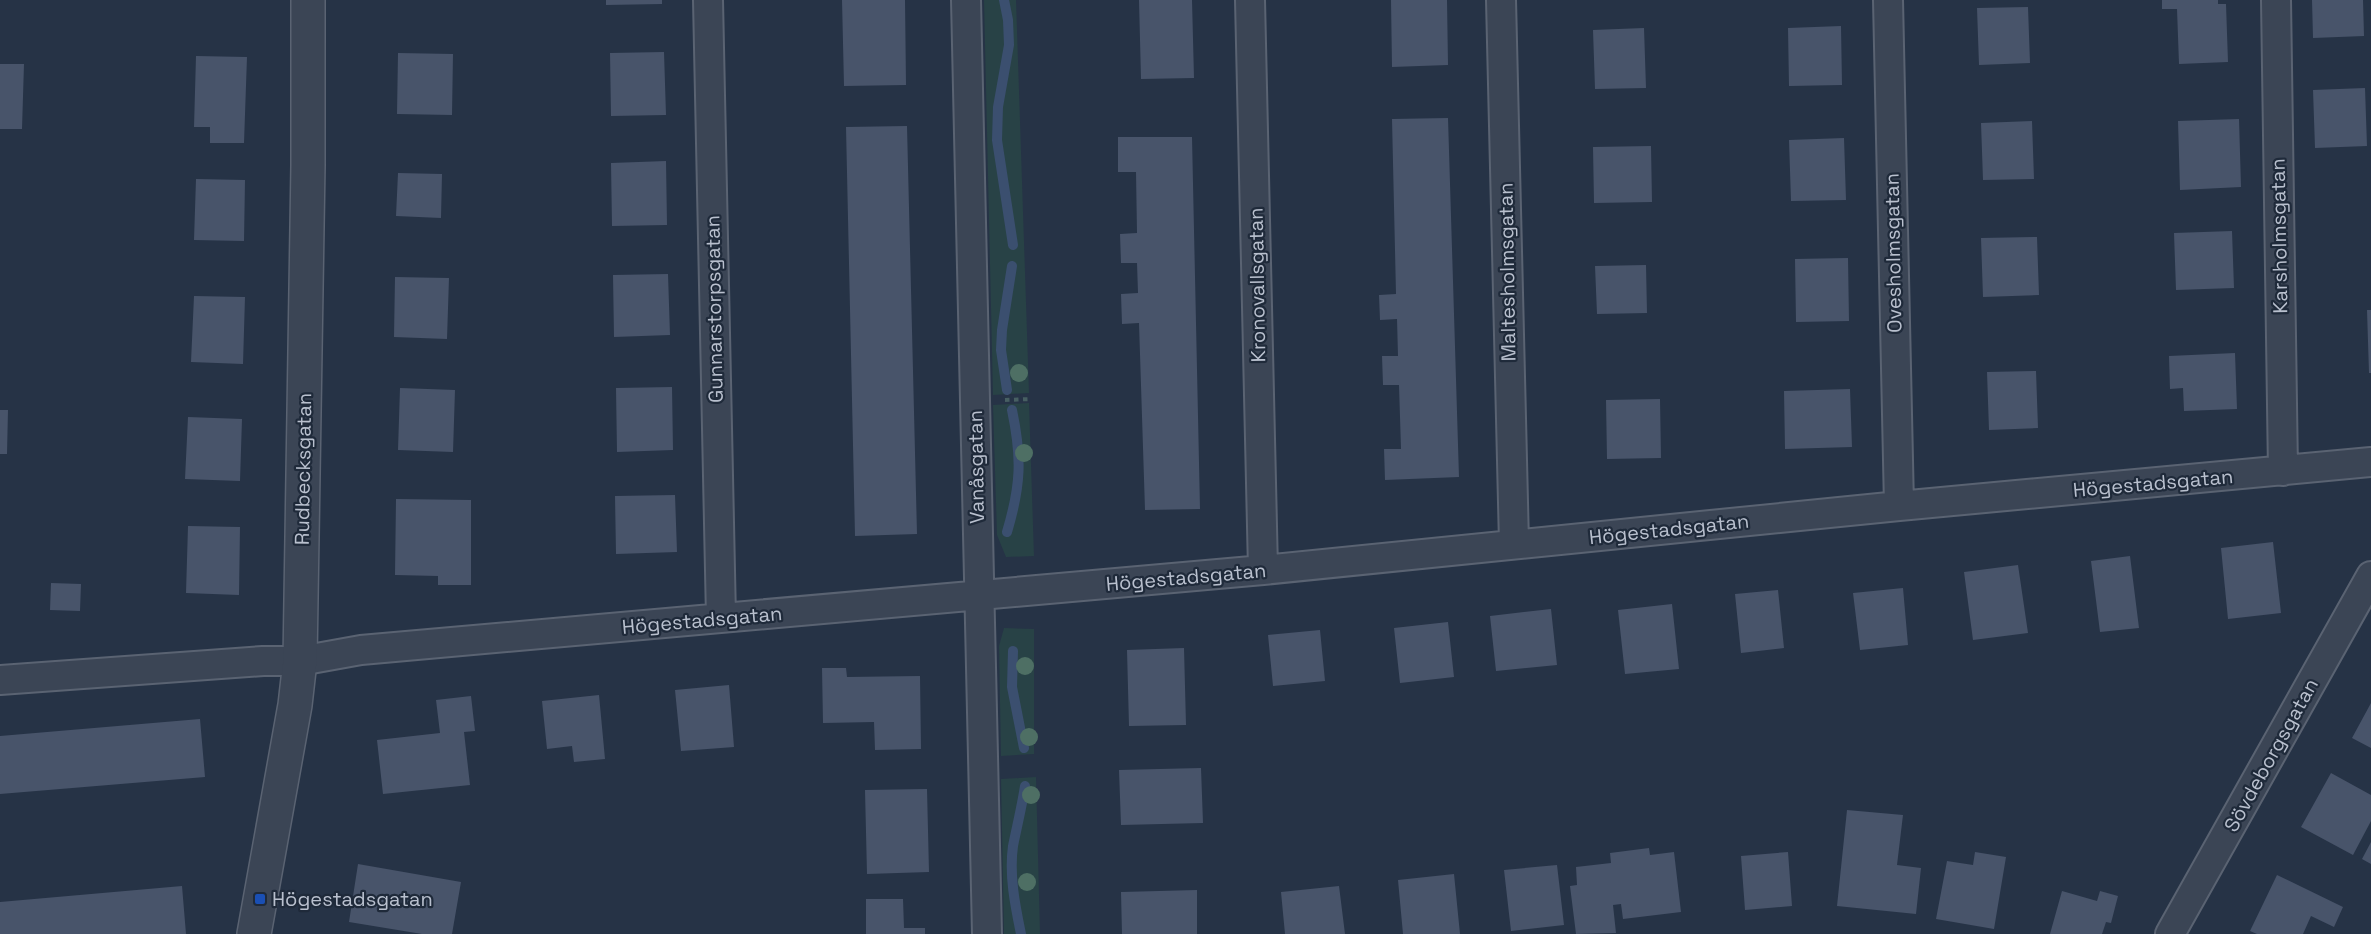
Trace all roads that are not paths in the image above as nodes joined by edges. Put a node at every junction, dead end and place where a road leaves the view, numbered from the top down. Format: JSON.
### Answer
{"nodes":[{"id":1,"x":308,"y":0,"type":"edge"},
{"id":2,"x":708,"y":0,"type":"edge"},
{"id":3,"x":966,"y":0,"type":"edge"},
{"id":4,"x":1250,"y":0,"type":"edge"},
{"id":5,"x":1501,"y":0,"type":"edge"},
{"id":6,"x":1888,"y":0,"type":"edge"},
{"id":7,"x":2276,"y":0,"type":"edge"},
{"id":8,"x":2371,"y":462,"type":"edge"},
{"id":9,"x":2283,"y":471,"type":"junction"},
{"id":10,"x":1899,"y":506,"type":"junction"},
{"id":11,"x":1514,"y":544,"type":"junction"},
{"id":12,"x":1263,"y":570,"type":"junction"},
{"id":13,"x":2371,"y":576,"type":"edge"},
{"id":14,"x":978,"y":595,"type":"junction"},
{"id":15,"x":721,"y":618,"type":"junction"},
{"id":16,"x":300,"y":661,"type":"junction"},
{"id":17,"x":0,"y":680,"type":"edge"},
{"id":18,"x":254,"y":934,"type":"edge"},
{"id":19,"x":987,"y":934,"type":"edge"},
{"id":20,"x":2170,"y":934,"type":"edge"}],
"edges":[{"from":1,"to":16,"type":"street","name":"Rudbecksgatan"},
{"from":2,"to":15,"type":"street","name":"Gunnarstorpsgatan"},
{"from":3,"to":14,"type":"street","name":"Vanåsgatan"},
{"from":4,"to":12,"type":"street","name":"Kronovallsgatan"},
{"from":5,"to":11,"type":"street","name":"Maltesholmsgatan"},
{"from":6,"to":10,"type":"street","name":"Ovesholmsgatan"},
{"from":7,"to":9,"type":"street","name":"Karsholmsgatan"},
{"from":8,"to":9,"type":"street","name":"Högestadsgatan"},
{"from":9,"to":10,"type":"street","name":"Högestadsgatan"},
{"from":10,"to":11,"type":"street","name":"Högestadsgatan"},
{"from":11,"to":12,"type":"street","name":"Högestadsgatan"},
{"from":12,"to":14,"type":"street","name":"Högestadsgatan"},
{"from":13,"to":20,"type":"street","name":"Sövdeborgsgatan"},
{"from":14,"to":15,"type":"street","name":"Högestadsgatan"},
{"from":14,"to":19,"type":"street","name":"Vanåsgatan"},
{"from":15,"to":16,"type":"street","name":"Högestadsgatan"},
{"from":16,"to":17,"type":"street","name":"Högestadsgatan"},
{"from":16,"to":18,"type":"street","name":"Rudbecksgatan"}]}
